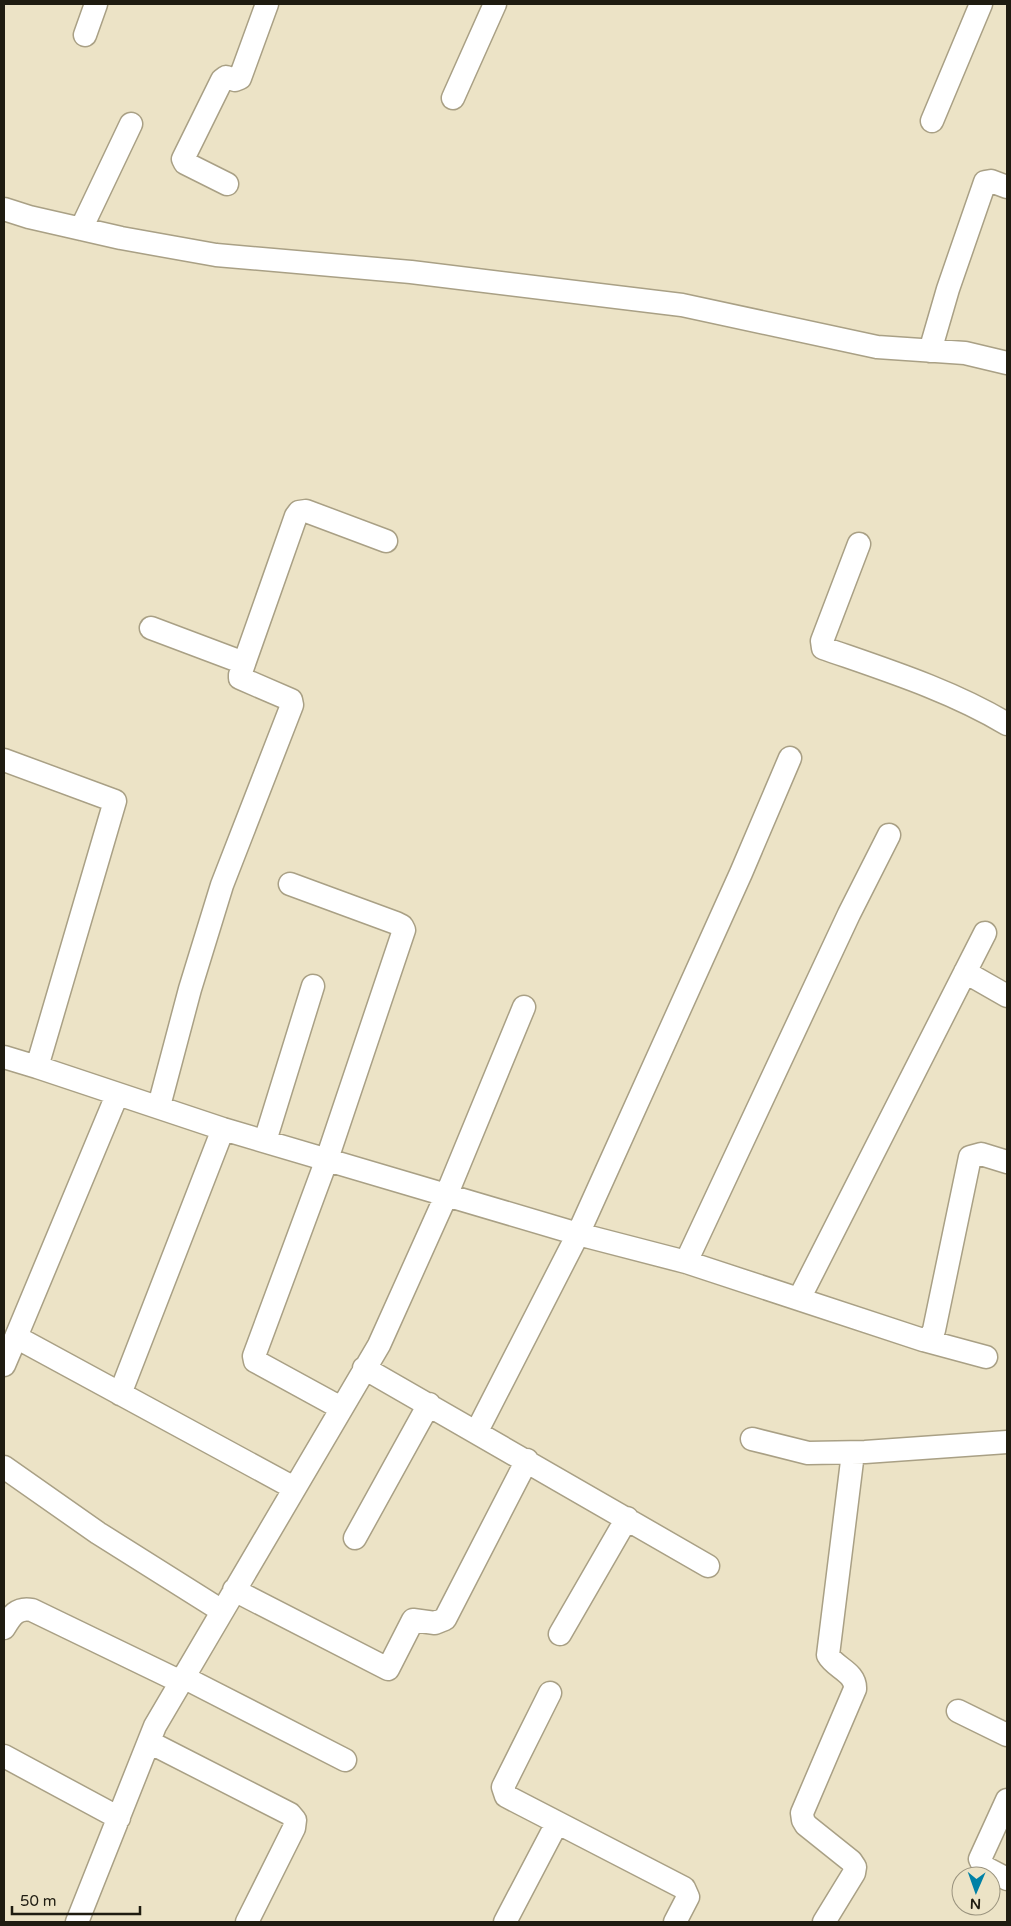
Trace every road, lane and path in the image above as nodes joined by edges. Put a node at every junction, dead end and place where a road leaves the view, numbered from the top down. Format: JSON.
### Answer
{"nodes":[{"id":1,"x":96,"y":4,"type":"edge"},
{"id":2,"x":267,"y":4,"type":"edge"},
{"id":3,"x":495,"y":4,"type":"edge"},
{"id":4,"x":981,"y":4,"type":"edge"},
{"id":5,"x":85,"y":35,"type":"dead end"},
{"id":6,"x":453,"y":98,"type":"dead end"},
{"id":7,"x":932,"y":120,"type":"dead end"},
{"id":8,"x":131,"y":124,"type":"dead end"},
{"id":9,"x":227,"y":184,"type":"dead end"},
{"id":10,"x":1007,"y":187,"type":"edge"},
{"id":11,"x":4,"y":209,"type":"edge"},
{"id":12,"x":81,"y":229,"type":"junction"},
{"id":13,"x":930,"y":351,"type":"junction"},
{"id":14,"x":1007,"y":362,"type":"edge"},
{"id":15,"x":386,"y":541,"type":"dead end"},
{"id":16,"x":859,"y":544,"type":"dead end"},
{"id":17,"x":151,"y":628,"type":"dead end"},
{"id":18,"x":244,"y":663,"type":"junction"},
{"id":19,"x":1007,"y":724,"type":"edge"},
{"id":20,"x":790,"y":758,"type":"dead end"},
{"id":21,"x":4,"y":760,"type":"edge"},
{"id":22,"x":888,"y":835,"type":"dead end"},
{"id":23,"x":290,"y":884,"type":"dead end"},
{"id":24,"x":985,"y":933,"type":"dead end"},
{"id":25,"x":965,"y":972,"type":"junction"},
{"id":26,"x":312,"y":986,"type":"dead end"},
{"id":27,"x":1007,"y":996,"type":"edge"},
{"id":28,"x":524,"y":1007,"type":"dead end"},
{"id":29,"x":4,"y":1056,"type":"edge"},
{"id":30,"x":37,"y":1067,"type":"junction"},
{"id":31,"x":117,"y":1095,"type":"junction"},
{"id":32,"x":160,"y":1106,"type":"junction"},
{"id":33,"x":223,"y":1129,"type":"junction"},
{"id":34,"x":265,"y":1141,"type":"junction"},
{"id":35,"x":327,"y":1159,"type":"junction"},
{"id":36,"x":1007,"y":1162,"type":"edge"},
{"id":37,"x":446,"y":1196,"type":"junction"},
{"id":38,"x":578,"y":1234,"type":"junction"},
{"id":39,"x":686,"y":1262,"type":"junction"},
{"id":40,"x":799,"y":1299,"type":"junction"},
{"id":41,"x":16,"y":1337,"type":"junction"},
{"id":42,"x":924,"y":1340,"type":"junction"},
{"id":43,"x":986,"y":1357,"type":"dead end"},
{"id":44,"x":4,"y":1366,"type":"edge"},
{"id":45,"x":364,"y":1368,"type":"junction"},
{"id":46,"x":120,"y":1394,"type":"junction"},
{"id":47,"x":430,"y":1404,"type":"junction"},
{"id":48,"x":341,"y":1408,"type":"junction"},
{"id":49,"x":477,"y":1431,"type":"junction"},
{"id":50,"x":752,"y":1439,"type":"dead end"},
{"id":51,"x":1007,"y":1442,"type":"edge"},
{"id":52,"x":853,"y":1452,"type":"junction"},
{"id":53,"x":527,"y":1460,"type":"junction"},
{"id":54,"x":4,"y":1467,"type":"edge"},
{"id":55,"x":294,"y":1488,"type":"junction"},
{"id":56,"x":627,"y":1518,"type":"junction"},
{"id":57,"x":355,"y":1538,"type":"dead end"},
{"id":58,"x":708,"y":1566,"type":"dead end"},
{"id":59,"x":234,"y":1590,"type":"junction"},
{"id":60,"x":222,"y":1611,"type":"junction"},
{"id":61,"x":4,"y":1628,"type":"edge"},
{"id":62,"x":560,"y":1634,"type":"dead end"},
{"id":63,"x":182,"y":1679,"type":"junction"},
{"id":64,"x":550,"y":1693,"type":"dead end"},
{"id":65,"x":958,"y":1711,"type":"dead end"},
{"id":66,"x":1007,"y":1735,"type":"edge"},
{"id":67,"x":149,"y":1742,"type":"junction"},
{"id":68,"x":4,"y":1756,"type":"edge"},
{"id":69,"x":345,"y":1760,"type":"dead end"},
{"id":70,"x":1007,"y":1800,"type":"edge"},
{"id":71,"x":118,"y":1818,"type":"junction"},
{"id":72,"x":557,"y":1823,"type":"junction"},
{"id":73,"x":1007,"y":1879,"type":"edge"},
{"id":74,"x":77,"y":1922,"type":"edge"},
{"id":75,"x":247,"y":1922,"type":"edge"},
{"id":76,"x":505,"y":1922,"type":"edge"},
{"id":77,"x":675,"y":1922,"type":"edge"},
{"id":78,"x":824,"y":1922,"type":"edge"}],
"edges":[{"from":1,"to":5,"type":"street"},
{"from":2,"to":9,"type":"street"},
{"from":3,"to":6,"type":"street"},
{"from":4,"to":7,"type":"street"},
{"from":8,"to":12,"type":"street"},
{"from":10,"to":13,"type":"street"},
{"from":11,"to":12,"type":"street"},
{"from":12,"to":13,"type":"street"},
{"from":13,"to":14,"type":"street"},
{"from":15,"to":18,"type":"street"},
{"from":16,"to":19,"type":"street"},
{"from":17,"to":18,"type":"street"},
{"from":18,"to":32,"type":"street"},
{"from":20,"to":38,"type":"street"},
{"from":21,"to":30,"type":"street"},
{"from":22,"to":39,"type":"street"},
{"from":23,"to":35,"type":"street"},
{"from":24,"to":25,"type":"street"},
{"from":25,"to":27,"type":"street"},
{"from":25,"to":40,"type":"street"},
{"from":26,"to":34,"type":"street"},
{"from":28,"to":37,"type":"street"},
{"from":29,"to":30,"type":"street"},
{"from":30,"to":31,"type":"street"},
{"from":31,"to":32,"type":"street"},
{"from":31,"to":41,"type":"street"},
{"from":32,"to":33,"type":"street"},
{"from":33,"to":34,"type":"street"},
{"from":33,"to":46,"type":"street"},
{"from":34,"to":35,"type":"street"},
{"from":35,"to":37,"type":"street"},
{"from":35,"to":48,"type":"street"},
{"from":36,"to":42,"type":"street"},
{"from":37,"to":38,"type":"street"},
{"from":37,"to":45,"type":"street"},
{"from":38,"to":39,"type":"street"},
{"from":38,"to":49,"type":"street"},
{"from":39,"to":40,"type":"street"},
{"from":40,"to":42,"type":"street"},
{"from":41,"to":44,"type":"street"},
{"from":41,"to":46,"type":"street"},
{"from":42,"to":43,"type":"street"},
{"from":45,"to":47,"type":"street"},
{"from":45,"to":48,"type":"street"},
{"from":46,"to":55,"type":"street"},
{"from":47,"to":49,"type":"street"},
{"from":47,"to":57,"type":"street"},
{"from":48,"to":55,"type":"street"},
{"from":49,"to":53,"type":"street"},
{"from":50,"to":52,"type":"street"},
{"from":51,"to":52,"type":"street"},
{"from":52,"to":78,"type":"street"},
{"from":53,"to":56,"type":"street"},
{"from":53,"to":59,"type":"street"},
{"from":54,"to":60,"type":"street"},
{"from":55,"to":59,"type":"street"},
{"from":56,"to":58,"type":"street"},
{"from":56,"to":62,"type":"street"},
{"from":59,"to":60,"type":"street"},
{"from":60,"to":63,"type":"street"},
{"from":61,"to":63,"type":"street"},
{"from":63,"to":67,"type":"street"},
{"from":63,"to":69,"type":"street"},
{"from":64,"to":72,"type":"street"},
{"from":65,"to":66,"type":"street"},
{"from":67,"to":71,"type":"street"},
{"from":67,"to":75,"type":"street"},
{"from":68,"to":71,"type":"street"},
{"from":70,"to":73,"type":"street"},
{"from":71,"to":74,"type":"street"},
{"from":72,"to":76,"type":"street"},
{"from":72,"to":77,"type":"street"}]}
